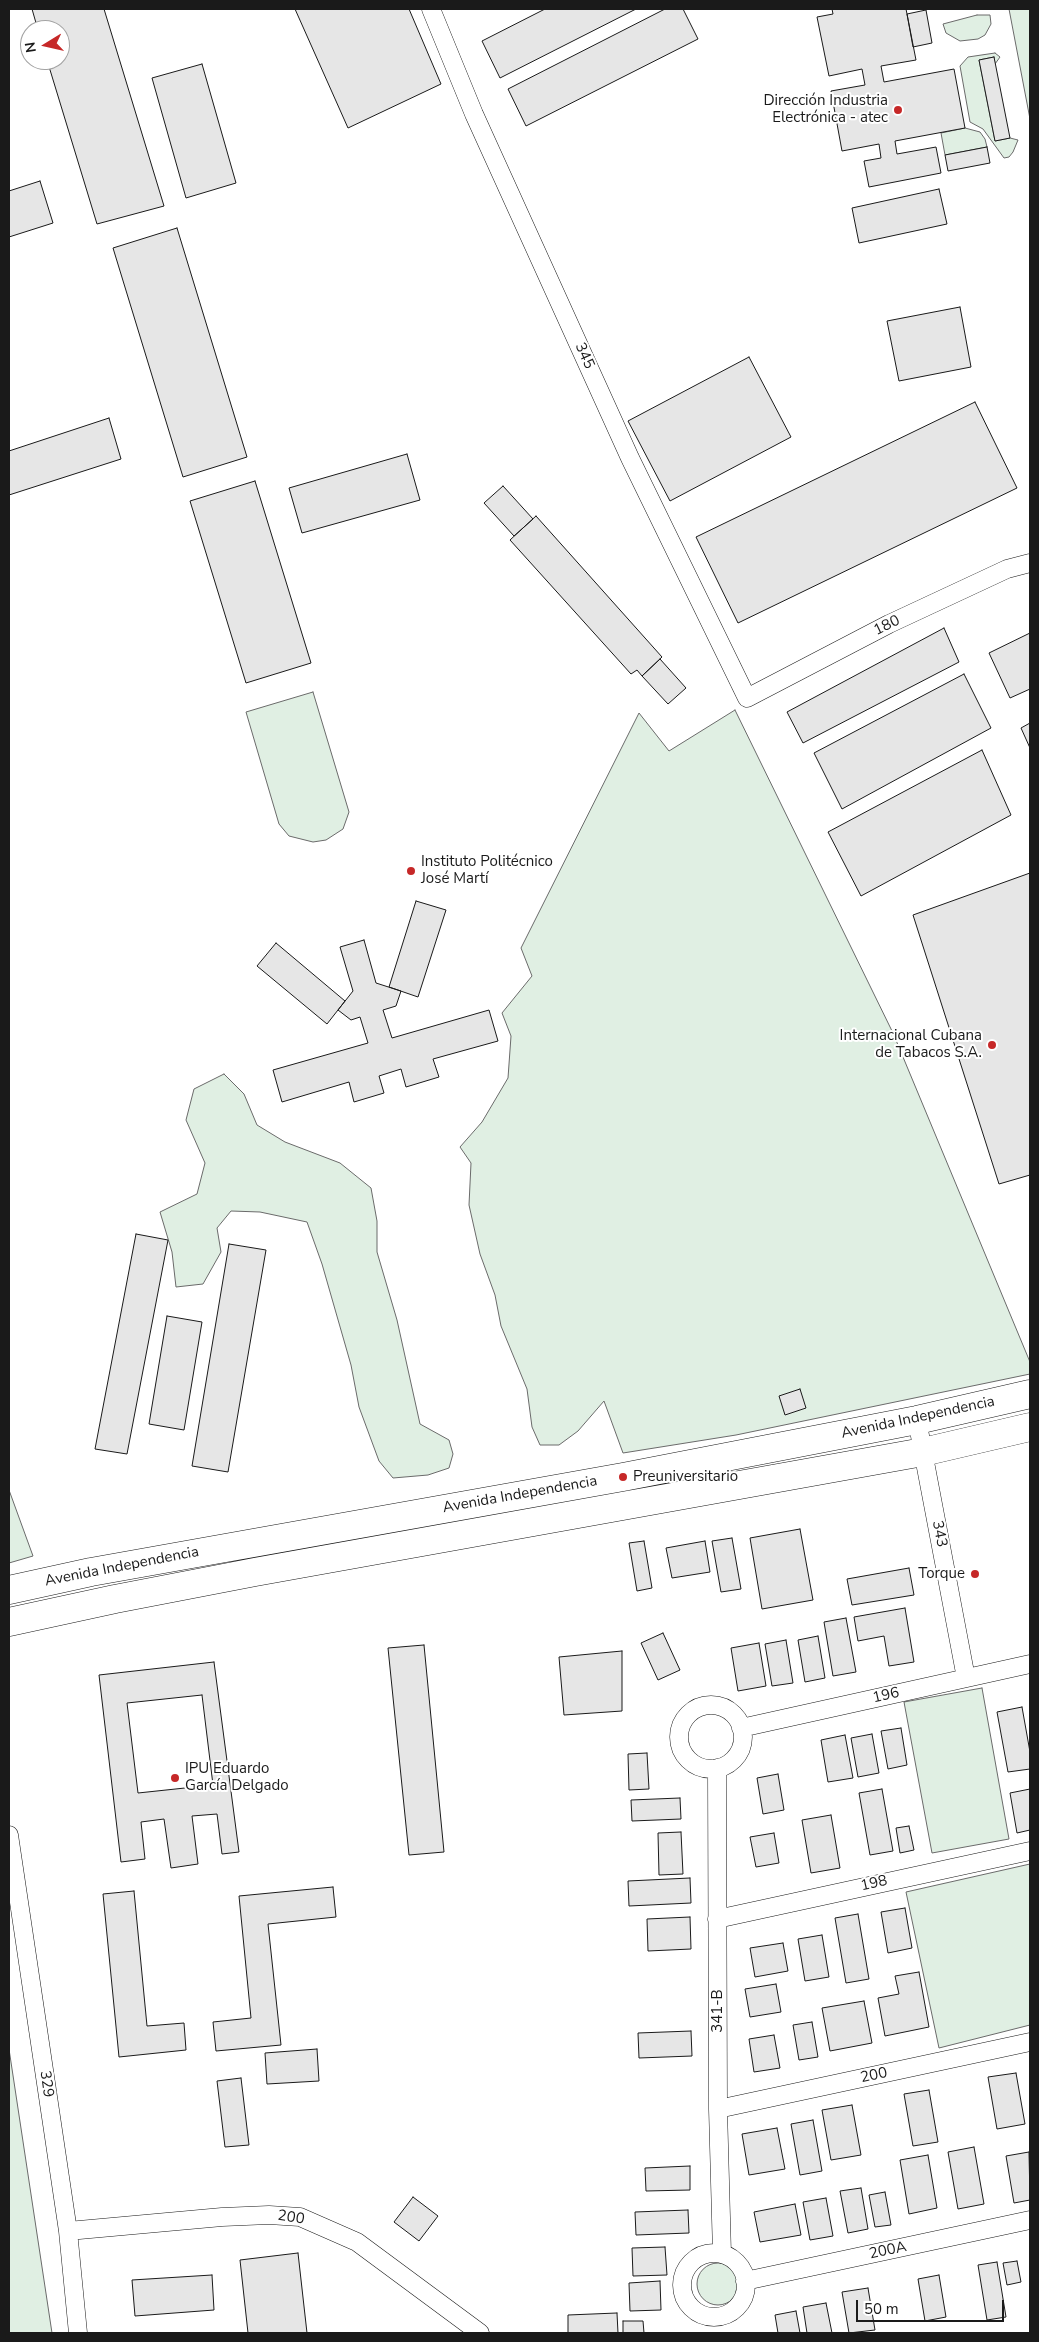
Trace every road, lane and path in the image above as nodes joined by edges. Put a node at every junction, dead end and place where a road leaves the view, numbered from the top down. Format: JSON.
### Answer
{"nodes":[{"id":1,"x":431,"y":9,"type":"edge"},
{"id":2,"x":1030,"y":563,"type":"edge"},
{"id":3,"x":747,"y":698,"type":"joint"},
{"id":4,"x":1030,"y":1394,"type":"edge"},
{"id":5,"x":917,"y":1420,"type":"junction"},
{"id":6,"x":1030,"y":1427,"type":"edge"},
{"id":7,"x":923,"y":1452,"type":"junction"},
{"id":8,"x":9,"y":1590,"type":"edge"},
{"id":9,"x":9,"y":1622,"type":"edge"},
{"id":10,"x":1030,"y":1664,"type":"edge"},
{"id":11,"x":966,"y":1678,"type":"junction"},
{"id":12,"x":741,"y":1728,"type":"junction"},
{"id":13,"x":717,"y":1768,"type":"junction"},
{"id":14,"x":9,"y":1835,"type":"edge"},
{"id":15,"x":1030,"y":1851,"type":"edge"},
{"id":16,"x":717,"y":1919,"type":"junction"},
{"id":17,"x":1030,"y":2042,"type":"edge"},
{"id":18,"x":718,"y":2109,"type":"junction"},
{"id":19,"x":1030,"y":2220,"type":"edge"},
{"id":20,"x":68,"y":2231,"type":"junction"},
{"id":21,"x":722,"y":2254,"type":"junction"},
{"id":22,"x":745,"y":2281,"type":"junction"},
{"id":23,"x":78,"y":2333,"type":"edge"},
{"id":24,"x":480,"y":2333,"type":"edge"}],
"edges":[{"from":1,"to":3,"type":"street","name":"345"},
{"from":2,"to":3,"type":"street","name":"180"},
{"from":4,"to":5,"type":"main road","name":"Avenida Independencia"},
{"from":5,"to":7,"type":"street","name":"343"},
{"from":5,"to":8,"type":"main road","name":"Avenida Independencia"},
{"from":6,"to":7,"type":"main road","name":"Avenida Independencia"},
{"from":7,"to":9,"type":"main road","name":"Avenida Independencia"},
{"from":7,"to":11,"type":"street","name":"343"},
{"from":10,"to":11,"type":"street","name":"196"},
{"from":11,"to":12,"type":"street","name":"196"},
{"from":12,"to":13,"type":"street"},
{"from":12,"to":13,"type":"street"},
{"from":13,"to":16,"type":"street","name":"341-B"},
{"from":14,"to":20,"type":"street","name":"329"},
{"from":15,"to":16,"type":"street","name":"198"},
{"from":16,"to":18,"type":"street","name":"341-B"},
{"from":17,"to":18,"type":"street","name":"200"},
{"from":18,"to":21,"type":"street","name":"341-B"},
{"from":19,"to":22,"type":"street","name":"200A"},
{"from":20,"to":23,"type":"street","name":"329"},
{"from":20,"to":24,"type":"street","name":"200"},
{"from":21,"to":22,"type":"street"},
{"from":21,"to":22,"type":"street"}]}
